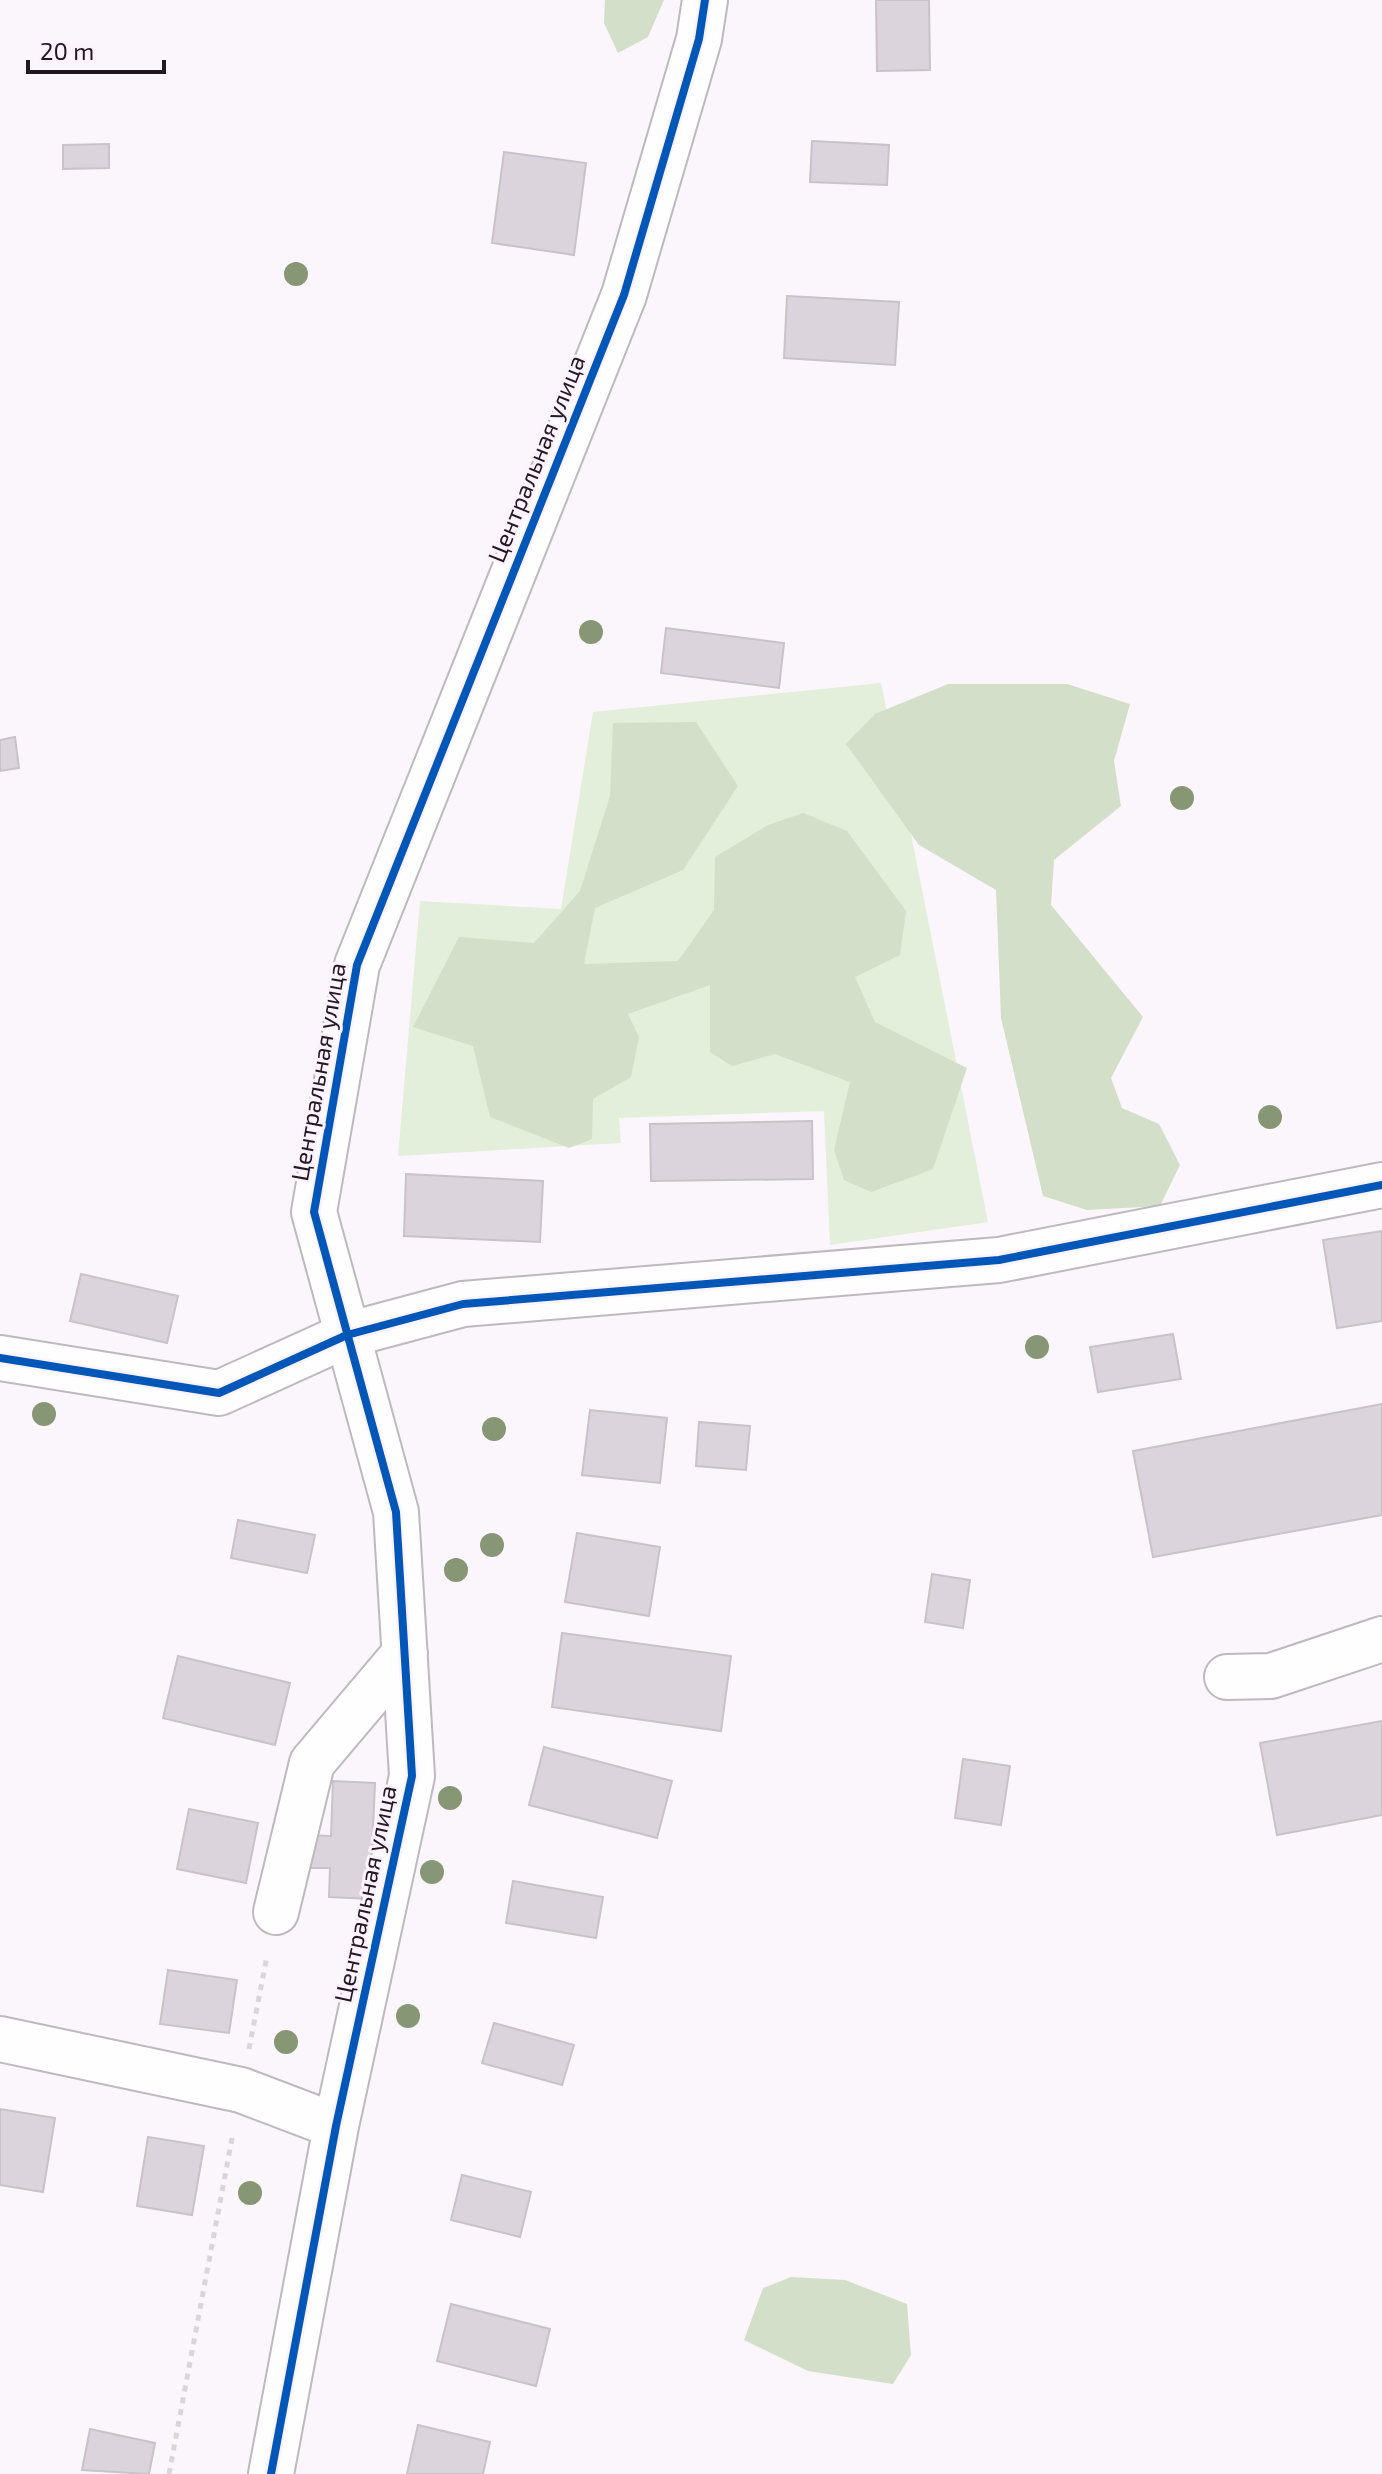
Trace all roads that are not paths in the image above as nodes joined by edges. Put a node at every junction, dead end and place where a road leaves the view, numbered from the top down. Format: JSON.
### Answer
{"nodes":[{"id":1,"x":705,"y":0,"type":"edge"},
{"id":2,"x":1382,"y":1185,"type":"edge"},
{"id":3,"x":347,"y":1335,"type":"junction"},
{"id":4,"x":0,"y":1358,"type":"edge"},
{"id":5,"x":1382,"y":1639,"type":"edge"},
{"id":6,"x":405,"y":1653,"type":"junction"},
{"id":7,"x":1227,"y":1677,"type":"dead end"},
{"id":8,"x":276,"y":1912,"type":"road end"},
{"id":9,"x":0,"y":2039,"type":"edge"},
{"id":10,"x":336,"y":2126,"type":"junction"},
{"id":11,"x":271,"y":2474,"type":"edge"}],
"edges":[{"from":1,"to":3,"type":"street","name":"Центральная улица"},
{"from":2,"to":3,"type":"street"},
{"from":3,"to":4,"type":"street"},
{"from":3,"to":6,"type":"street","name":"Центральная улица"},
{"from":5,"to":7,"type":"street"},
{"from":6,"to":8,"type":"street"},
{"from":6,"to":10,"type":"street","name":"Центральная улица"},
{"from":9,"to":10,"type":"street"},
{"from":10,"to":11,"type":"street","name":"Центральная улица"}]}
